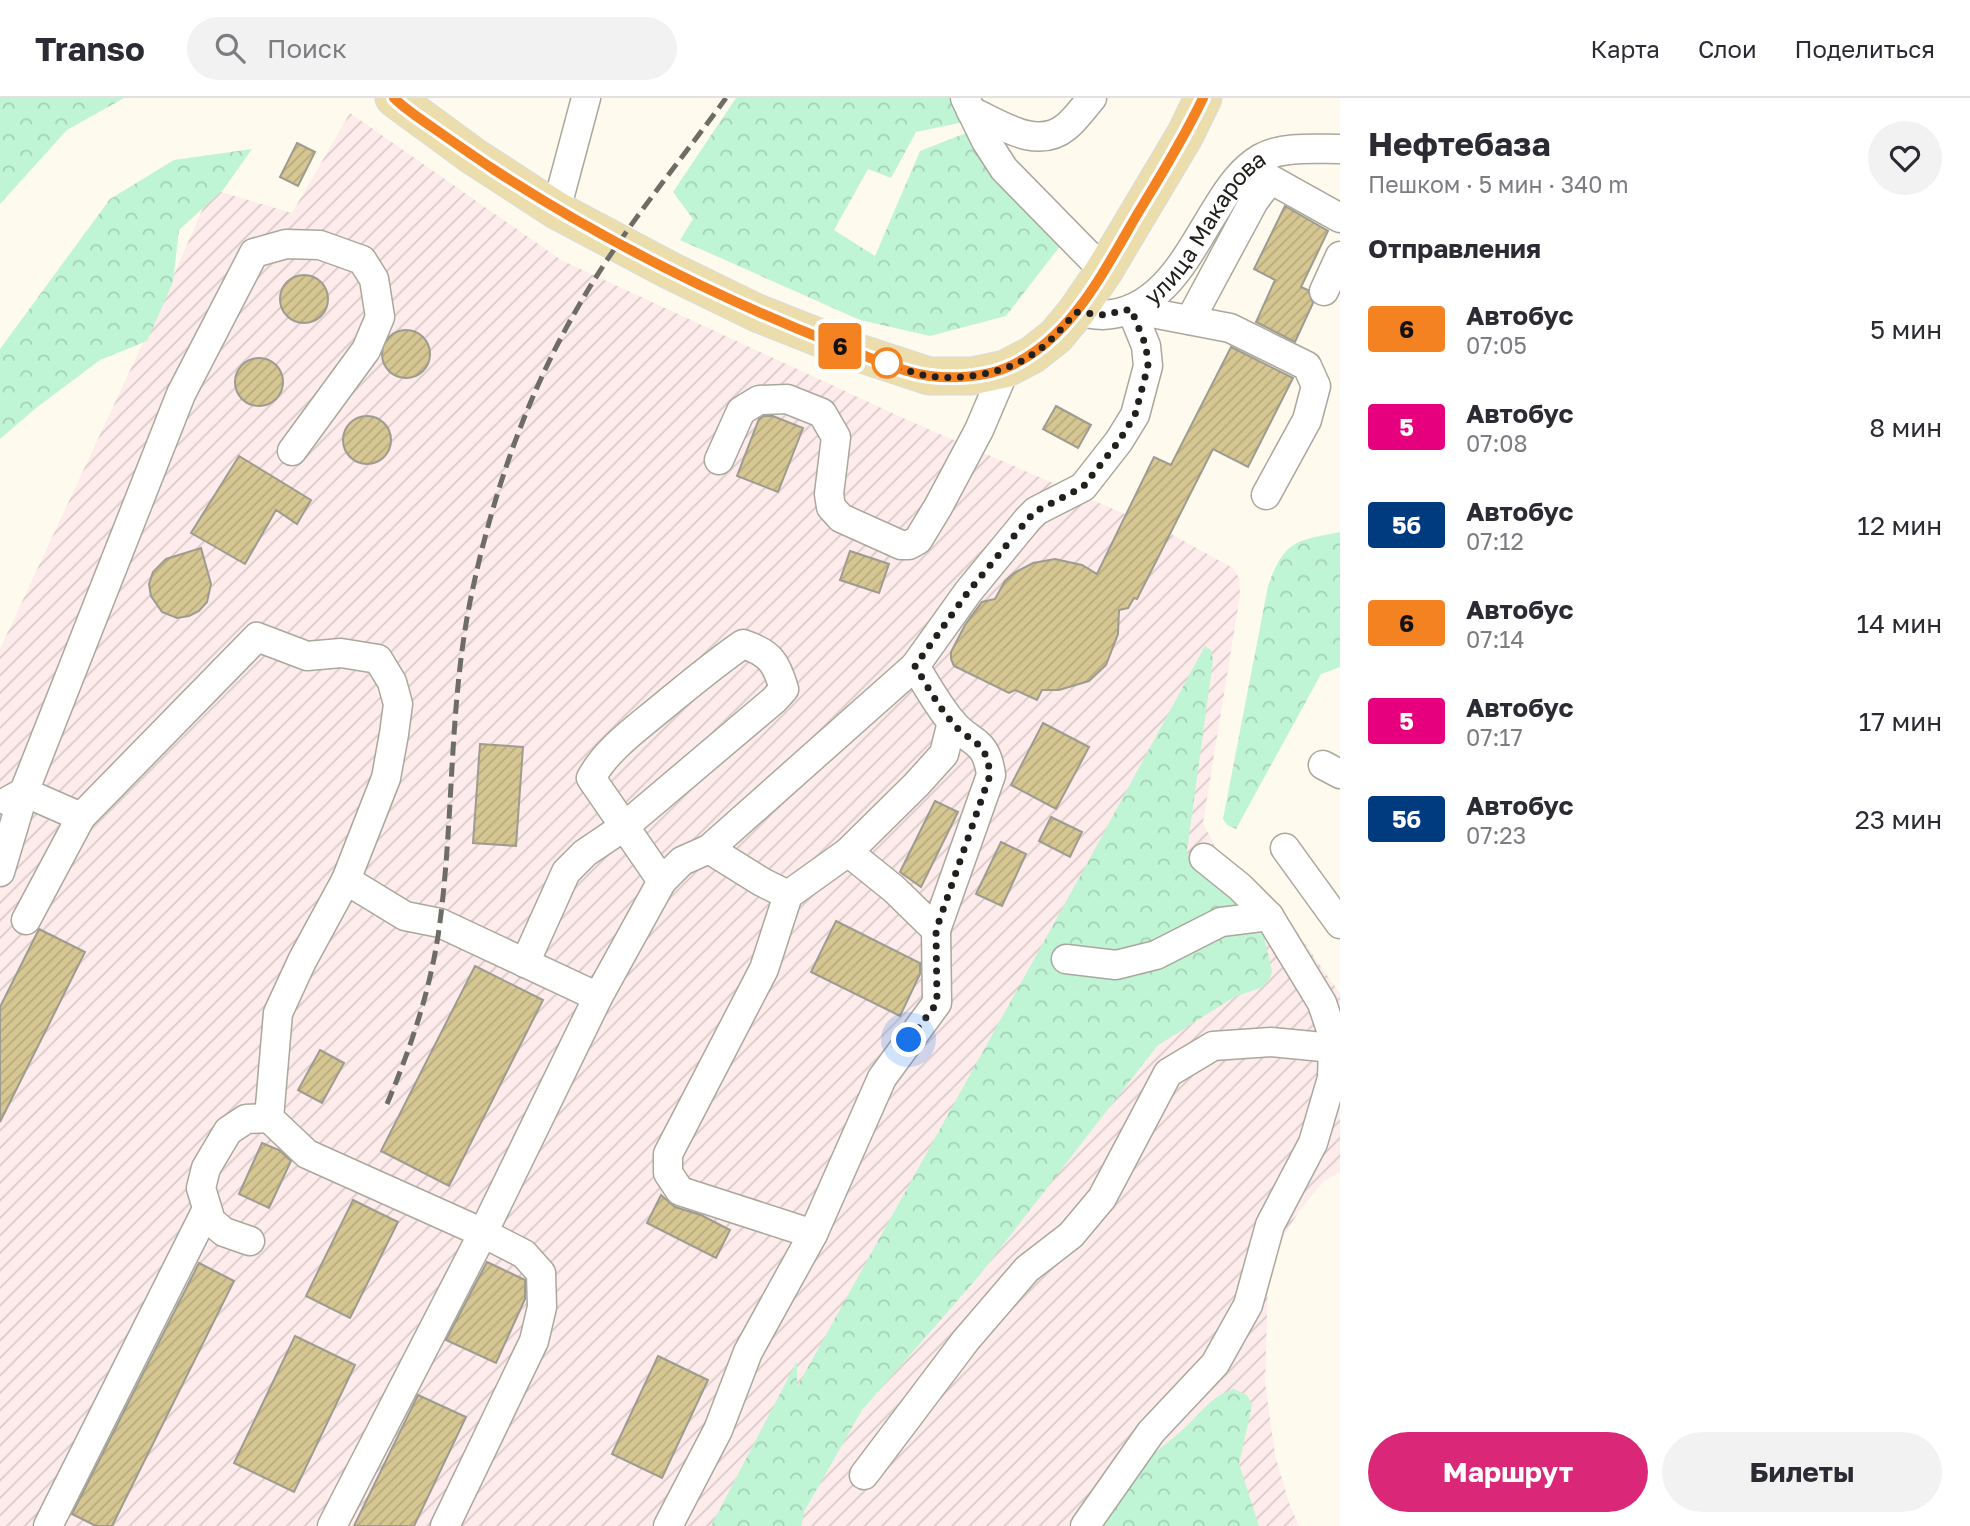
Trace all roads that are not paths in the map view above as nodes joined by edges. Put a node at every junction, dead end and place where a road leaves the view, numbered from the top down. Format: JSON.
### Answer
{"nodes":[{"id":1,"x":586,"y":98,"type":"edge"},
{"id":2,"x":1092,"y":98,"type":"edge"},
{"id":3,"x":1203,"y":98,"type":"edge"},
{"id":4,"x":398,"y":100,"type":"edge"},
{"id":5,"x":968,"y":105,"type":"edge"},
{"id":6,"x":1340,"y":149,"type":"edge"},
{"id":7,"x":1259,"y":173,"type":"junction"},
{"id":8,"x":556,"y":210,"type":"junction"},
{"id":9,"x":1340,"y":218,"type":"edge"},
{"id":10,"x":1340,"y":256,"type":"edge"},
{"id":11,"x":1104,"y":271,"type":"junction"},
{"id":12,"x":1324,"y":291,"type":"dead end"},
{"id":13,"x":1131,"y":309,"type":"junction"},
{"id":14,"x":1076,"y":312,"type":"junction"},
{"id":15,"x":1190,"y":320,"type":"junction"},
{"id":16,"x":1005,"y":369,"type":"junction"},
{"id":17,"x":292,"y":451,"type":"dead end"},
{"id":18,"x":719,"y":460,"type":"dead end"},
{"id":19,"x":1266,"y":495,"type":"dead end"},
{"id":20,"x":915,"y":666,"type":"junction"},
{"id":21,"x":952,"y":722,"type":"junction"},
{"id":22,"x":24,"y":792,"type":"junction"},
{"id":23,"x":0,"y":806,"type":"edge"},
{"id":24,"x":81,"y":817,"type":"junction"},
{"id":25,"x":625,"y":826,"type":"junction"},
{"id":26,"x":1285,"y":848,"type":"dead end"},
{"id":27,"x":709,"y":849,"type":"junction"},
{"id":28,"x":848,"y":852,"type":"junction"},
{"id":29,"x":1205,"y":858,"type":"dead end"},
{"id":30,"x":0,"y":872,"type":"edge"},
{"id":31,"x":346,"y":880,"type":"junction"},
{"id":32,"x":662,"y":881,"type":"junction"},
{"id":33,"x":788,"y":895,"type":"junction"},
{"id":34,"x":1269,"y":916,"type":"junction"},
{"id":35,"x":26,"y":920,"type":"dead end"},
{"id":36,"x":1340,"y":924,"type":"edge"},
{"id":37,"x":936,"y":930,"type":"junction"},
{"id":38,"x":1066,"y":959,"type":"dead end"},
{"id":39,"x":524,"y":963,"type":"junction"},
{"id":40,"x":598,"y":997,"type":"junction"},
{"id":41,"x":1333,"y":1048,"type":"junction"},
{"id":42,"x":269,"y":1118,"type":"junction"},
{"id":43,"x":206,"y":1211,"type":"junction"},
{"id":44,"x":483,"y":1233,"type":"junction"},
{"id":45,"x":813,"y":1234,"type":"junction"},
{"id":46,"x":250,"y":1241,"type":"dead end"},
{"id":47,"x":864,"y":1475,"type":"dead end"},
{"id":48,"x":48,"y":1526,"type":"edge"},
{"id":49,"x":332,"y":1526,"type":"edge"},
{"id":50,"x":445,"y":1526,"type":"edge"},
{"id":51,"x":668,"y":1526,"type":"edge"},
{"id":52,"x":1085,"y":1526,"type":"edge"}],
"edges":[{"from":1,"to":8,"type":"street"},
{"from":2,"to":5,"type":"street"},
{"from":3,"to":11,"type":"main road"},
{"from":4,"to":8,"type":"main road"},
{"from":5,"to":11,"type":"street"},
{"from":6,"to":7,"type":"street","name":"улица Макарова"},
{"from":7,"to":9,"type":"street"},
{"from":7,"to":13,"type":"street","name":"улица Макарова"},
{"from":7,"to":15,"type":"street"},
{"from":8,"to":16,"type":"main road"},
{"from":10,"to":12,"type":"street"},
{"from":11,"to":14,"type":"main road"},
{"from":13,"to":14,"type":"street","name":"улица Макарова"},
{"from":13,"to":15,"type":"street"},
{"from":13,"to":20,"type":"street"},
{"from":14,"to":16,"type":"main road"},
{"from":15,"to":19,"type":"street"},
{"from":16,"to":18,"type":"street"},
{"from":17,"to":22,"type":"street"},
{"from":20,"to":21,"type":"street"},
{"from":20,"to":27,"type":"street"},
{"from":21,"to":28,"type":"street"},
{"from":21,"to":37,"type":"street"},
{"from":22,"to":23,"type":"street"},
{"from":22,"to":24,"type":"street"},
{"from":22,"to":30,"type":"street"},
{"from":24,"to":31,"type":"street"},
{"from":24,"to":35,"type":"street"},
{"from":25,"to":25,"type":"street"},
{"from":25,"to":32,"type":"street"},
{"from":25,"to":39,"type":"street"},
{"from":26,"to":36,"type":"street"},
{"from":27,"to":32,"type":"street"},
{"from":27,"to":33,"type":"street"},
{"from":28,"to":33,"type":"street"},
{"from":28,"to":37,"type":"street"},
{"from":29,"to":34,"type":"street"},
{"from":31,"to":39,"type":"street"},
{"from":31,"to":42,"type":"street"},
{"from":32,"to":40,"type":"street"},
{"from":33,"to":45,"type":"street"},
{"from":34,"to":38,"type":"street"},
{"from":34,"to":41,"type":"street"},
{"from":37,"to":45,"type":"street"},
{"from":39,"to":40,"type":"street"},
{"from":40,"to":44,"type":"street"},
{"from":41,"to":47,"type":"street"},
{"from":41,"to":52,"type":"street"},
{"from":42,"to":43,"type":"street"},
{"from":42,"to":44,"type":"street"},
{"from":43,"to":46,"type":"street"},
{"from":43,"to":48,"type":"street"},
{"from":44,"to":49,"type":"street"},
{"from":44,"to":50,"type":"street"},
{"from":45,"to":51,"type":"street"}]}
